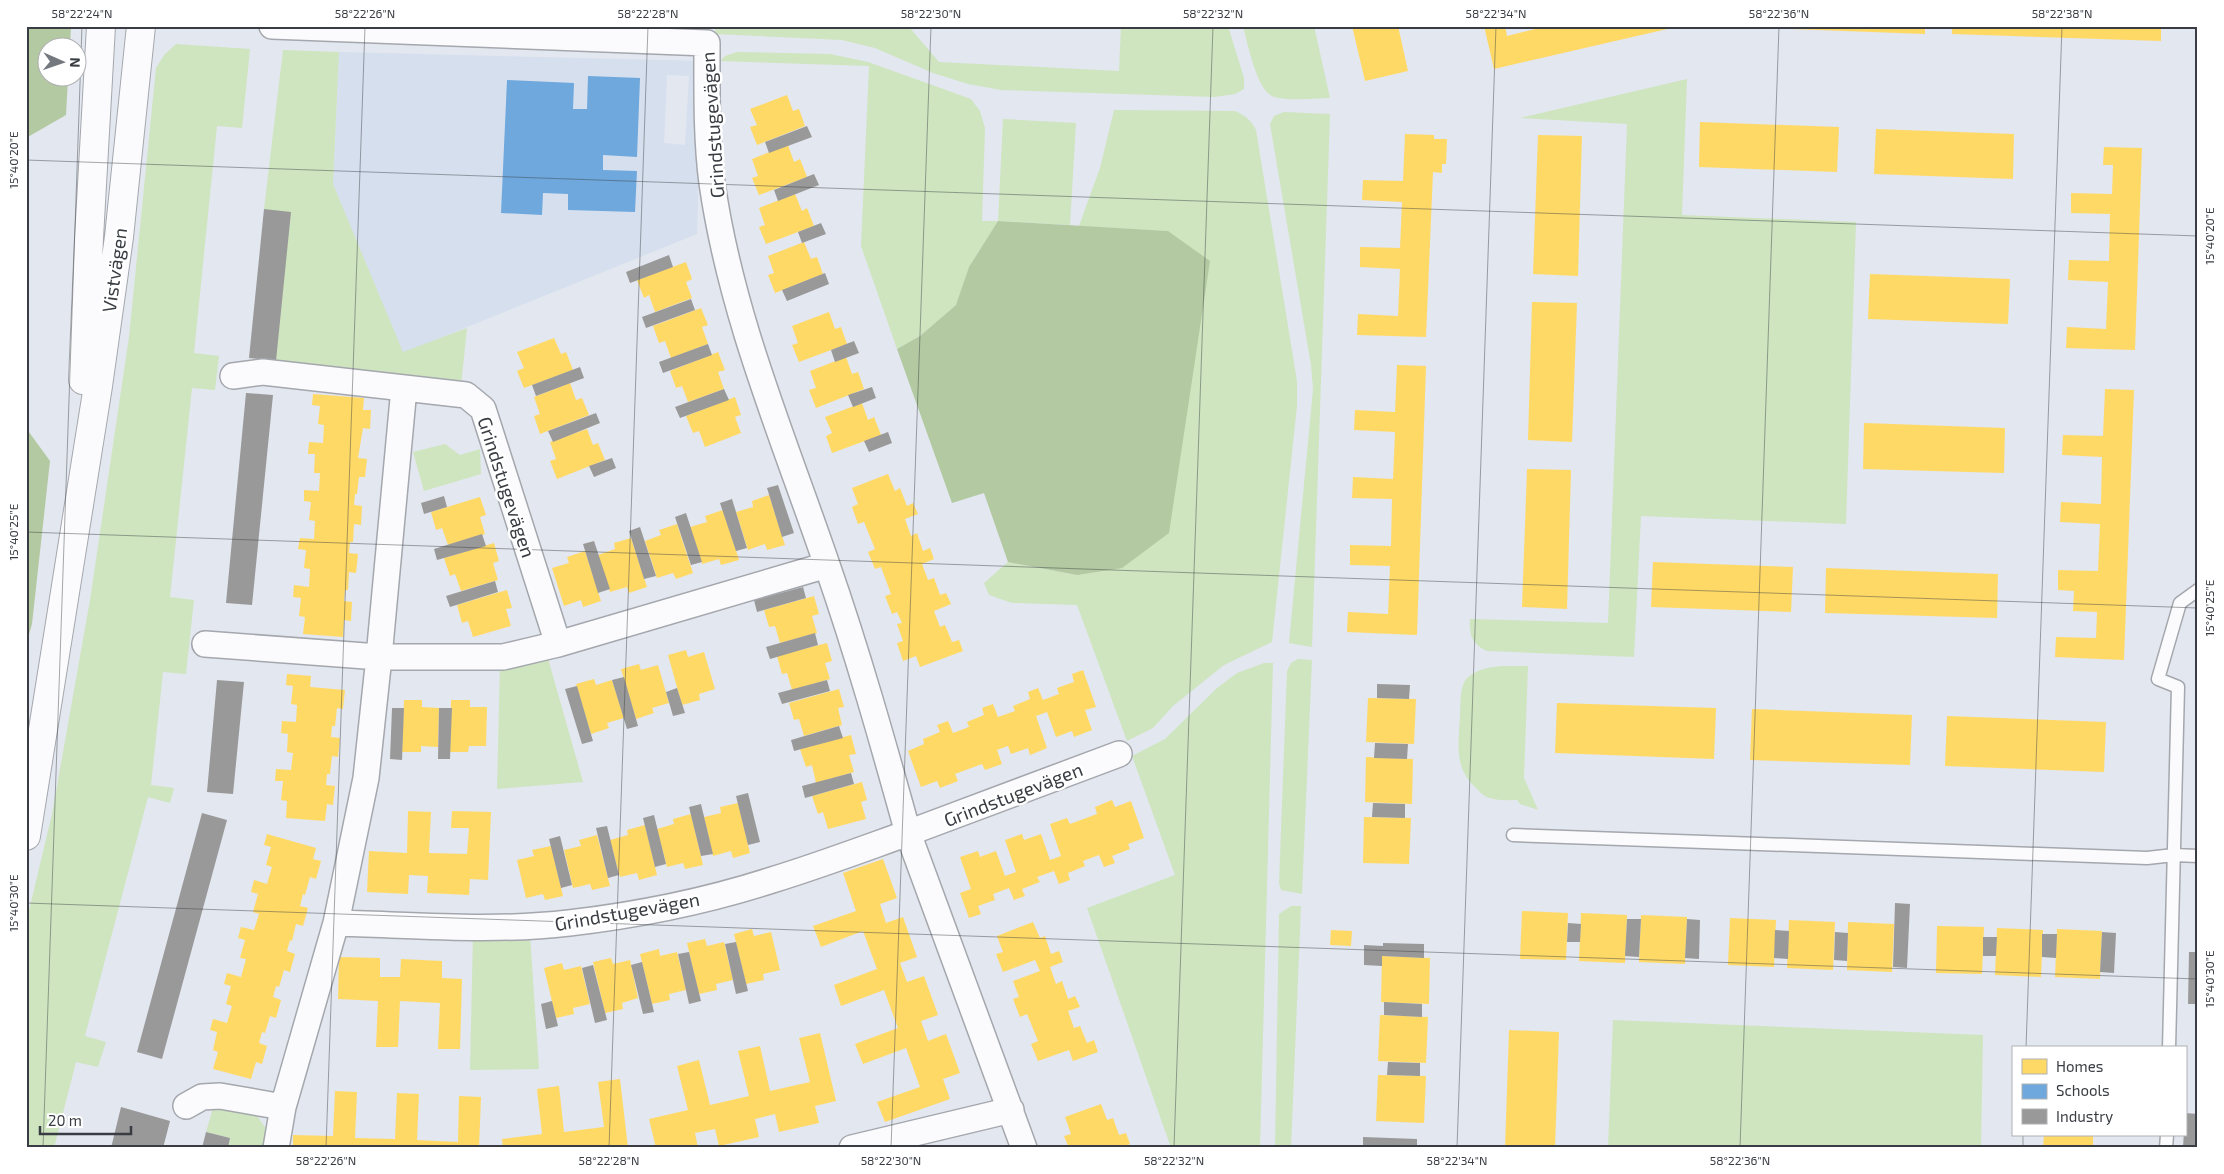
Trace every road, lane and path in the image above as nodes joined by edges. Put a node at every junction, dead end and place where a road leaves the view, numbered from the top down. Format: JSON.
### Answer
{"nodes":[{"id":1,"x":101,"y":26,"type":"edge"},
{"id":2,"x":141,"y":26,"type":"edge"},
{"id":3,"x":272,"y":26,"type":"edge"},
{"id":4,"x":233,"y":376,"type":"dead end"},
{"id":5,"x":404,"y":388,"type":"junction"},
{"id":6,"x":79,"y":512,"type":"junction"},
{"id":7,"x":827,"y":565,"type":"junction"},
{"id":8,"x":2198,"y":590,"type":"edge"},
{"id":9,"x":205,"y":644,"type":"dead end"},
{"id":10,"x":558,"y":644,"type":"junction"},
{"id":11,"x":378,"y":657,"type":"junction"},
{"id":12,"x":46,"y":713,"type":"junction"},
{"id":13,"x":1118,"y":754,"type":"dead end"},
{"id":14,"x":26,"y":771,"type":"edge"},
{"id":15,"x":908,"y":834,"type":"junction"},
{"id":16,"x":1513,"y":835,"type":"dead end"},
{"id":17,"x":26,"y":836,"type":"edge"},
{"id":18,"x":2174,"y":855,"type":"junction"},
{"id":19,"x":2198,"y":856,"type":"edge"},
{"id":20,"x":336,"y":923,"type":"junction"},
{"id":21,"x":2169,"y":1046,"type":"edge"},
{"id":22,"x":186,"y":1106,"type":"dead end"},
{"id":23,"x":283,"y":1107,"type":"junction"},
{"id":24,"x":1011,"y":1110,"type":"junction"},
{"id":25,"x":276,"y":1148,"type":"edge"},
{"id":26,"x":852,"y":1148,"type":"edge"},
{"id":27,"x":1024,"y":1148,"type":"edge"}],
"edges":[{"from":1,"to":6,"type":"main road","name":"Vistvägen"},
{"from":2,"to":6,"type":"main road","name":"Vistvägen"},
{"from":3,"to":7,"type":"street","name":"Grindstugevägen"},
{"from":4,"to":5,"type":"street","name":"Grindstugevägen"},
{"from":5,"to":10,"type":"street","name":"Grindstugevägen"},
{"from":5,"to":11,"type":"street"},
{"from":6,"to":12,"type":"main road","name":"Vistvägen"},
{"from":7,"to":10,"type":"street"},
{"from":7,"to":15,"type":"street","name":"Grindstugevägen"},
{"from":8,"to":18,"type":"lane"},
{"from":9,"to":11,"type":"street"},
{"from":10,"to":11,"type":"street"},
{"from":11,"to":20,"type":"street"},
{"from":12,"to":14,"type":"main road","name":"Vistvägen"},
{"from":12,"to":17,"type":"main road","name":"Vistvägen"},
{"from":13,"to":15,"type":"street","name":"Grindstugevägen"},
{"from":15,"to":20,"type":"street","name":"Grindstugevägen"},
{"from":15,"to":24,"type":"street","name":"Grindstugevägen"},
{"from":16,"to":18,"type":"lane"},
{"from":18,"to":19,"type":"lane"},
{"from":18,"to":21,"type":"lane"},
{"from":20,"to":23,"type":"street"},
{"from":22,"to":23,"type":"street"},
{"from":23,"to":25,"type":"street"},
{"from":24,"to":26,"type":"street"},
{"from":24,"to":27,"type":"street","name":"Grindstugevägen"}]}
